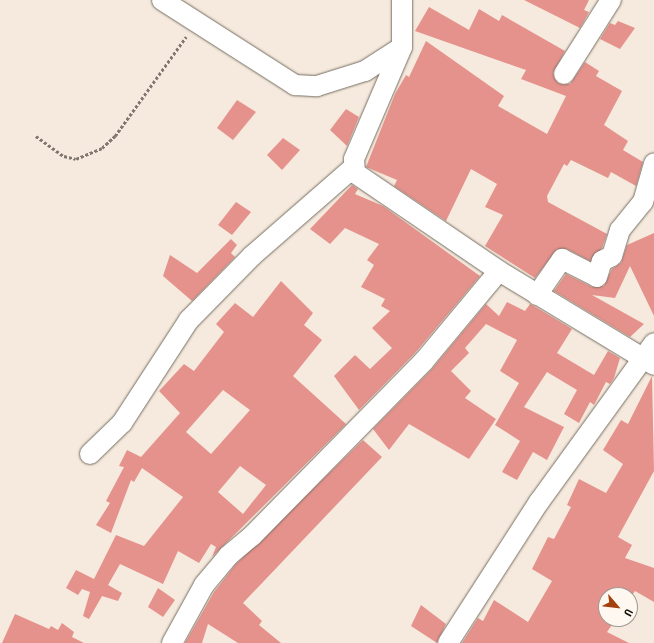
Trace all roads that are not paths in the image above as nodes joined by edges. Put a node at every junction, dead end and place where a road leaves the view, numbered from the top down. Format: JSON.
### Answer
{"nodes":[{"id":1,"x":162,"y":0,"type":"edge"},
{"id":2,"x":402,"y":0,"type":"edge"},
{"id":3,"x":611,"y":0,"type":"edge"},
{"id":4,"x":402,"y":47,"type":"junction"},
{"id":5,"x":564,"y":74,"type":"dead end"},
{"id":6,"x":654,"y":164,"type":"edge"},
{"id":7,"x":354,"y":168,"type":"junction"},
{"id":8,"x":499,"y":271,"type":"junction"},
{"id":9,"x":537,"y":294,"type":"junction"},
{"id":10,"x":650,"y":355,"type":"edge"},
{"id":11,"x":90,"y":454,"type":"dead end"},
{"id":12,"x":172,"y":643,"type":"edge"},
{"id":13,"x":448,"y":643,"type":"edge"}],
"edges":[{"from":1,"to":4,"type":"street"},
{"from":2,"to":4,"type":"street"},
{"from":3,"to":5,"type":"street"},
{"from":4,"to":7,"type":"street"},
{"from":6,"to":9,"type":"street"},
{"from":7,"to":8,"type":"street"},
{"from":7,"to":11,"type":"street"},
{"from":8,"to":9,"type":"street"},
{"from":8,"to":12,"type":"street"},
{"from":9,"to":10,"type":"street"},
{"from":10,"to":13,"type":"street"}]}
